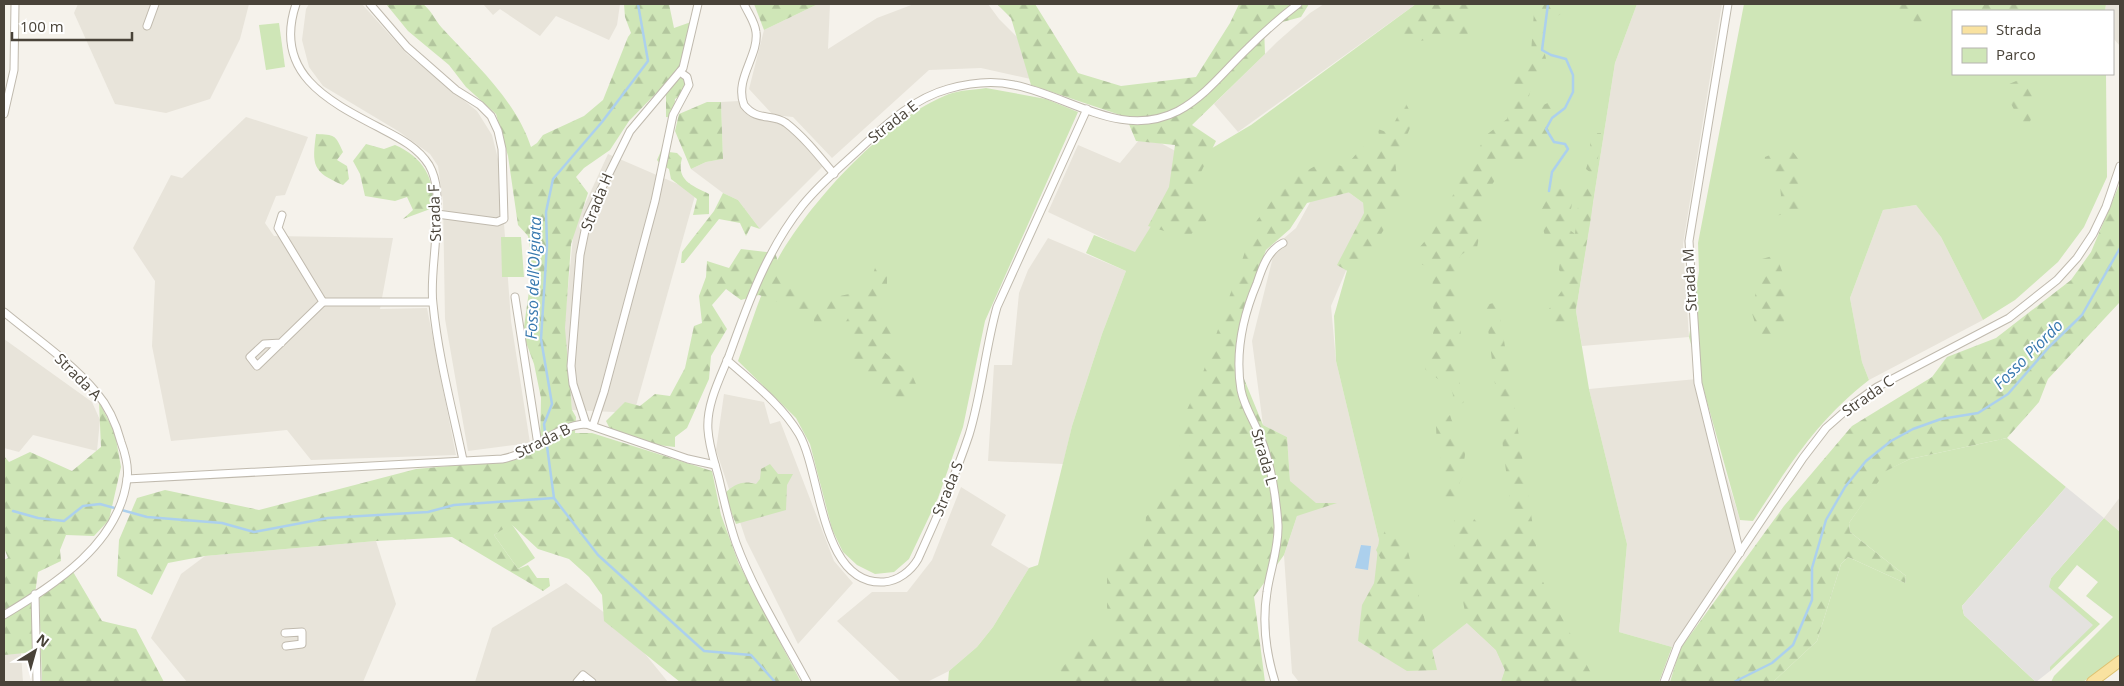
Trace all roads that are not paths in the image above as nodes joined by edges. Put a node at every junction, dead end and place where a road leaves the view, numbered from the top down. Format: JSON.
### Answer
{"nodes":[{"id":1,"x":15,"y":4,"type":"edge"},
{"id":2,"x":155,"y":4,"type":"edge"},
{"id":3,"x":296,"y":4,"type":"edge"},
{"id":4,"x":370,"y":4,"type":"edge"},
{"id":5,"x":698,"y":4,"type":"edge"},
{"id":6,"x":744,"y":4,"type":"edge"},
{"id":7,"x":1298,"y":4,"type":"edge"},
{"id":8,"x":1728,"y":4,"type":"edge"},
{"id":9,"x":147,"y":26,"type":"dead end"},
{"id":10,"x":680,"y":72,"type":"junction"},
{"id":11,"x":1087,"y":108,"type":"junction"},
{"id":12,"x":4,"y":114,"type":"edge"},
{"id":13,"x":2120,"y":166,"type":"edge"},
{"id":14,"x":834,"y":174,"type":"junction"},
{"id":15,"x":437,"y":214,"type":"junction"},
{"id":16,"x":282,"y":215,"type":"dead end"},
{"id":17,"x":1283,"y":243,"type":"dead end"},
{"id":18,"x":515,"y":297,"type":"dead end"},
{"id":19,"x":323,"y":302,"type":"junction"},
{"id":20,"x":432,"y":302,"type":"junction"},
{"id":21,"x":4,"y":312,"type":"edge"},
{"id":22,"x":281,"y":343,"type":"dead end"},
{"id":23,"x":727,"y":360,"type":"junction"},
{"id":24,"x":589,"y":424,"type":"junction"},
{"id":25,"x":544,"y":441,"type":"junction"},
{"id":26,"x":463,"y":460,"type":"junction"},
{"id":27,"x":715,"y":465,"type":"junction"},
{"id":28,"x":127,"y":479,"type":"junction"},
{"id":29,"x":1740,"y":553,"type":"junction"},
{"id":30,"x":35,"y":594,"type":"junction"},
{"id":31,"x":4,"y":615,"type":"edge"},
{"id":32,"x":285,"y":633,"type":"dead end"},
{"id":33,"x":286,"y":646,"type":"dead end"},
{"id":34,"x":2120,"y":661,"type":"edge"},
{"id":35,"x":36,"y":682,"type":"edge"},
{"id":36,"x":577,"y":682,"type":"edge"},
{"id":37,"x":592,"y":682,"type":"edge"},
{"id":38,"x":807,"y":682,"type":"edge"},
{"id":39,"x":1275,"y":682,"type":"edge"},
{"id":40,"x":1664,"y":682,"type":"edge"},
{"id":41,"x":2092,"y":682,"type":"edge"}],
"edges":[{"from":1,"to":12,"type":"street"},
{"from":2,"to":9,"type":"street"},
{"from":3,"to":15,"type":"street","name":"Strada F"},
{"from":4,"to":15,"type":"street"},
{"from":5,"to":10,"type":"street","name":"Strada H"},
{"from":6,"to":14,"type":"street"},
{"from":7,"to":11,"type":"street","name":"Strada E"},
{"from":8,"to":29,"type":"street","name":"Strada M"},
{"from":10,"to":24,"type":"street"},
{"from":10,"to":24,"type":"street","name":"Strada H"},
{"from":11,"to":14,"type":"street","name":"Strada E"},
{"from":11,"to":23,"type":"street","name":"Strada S"},
{"from":13,"to":29,"type":"street","name":"Strada C"},
{"from":14,"to":23,"type":"street","name":"Strada E"},
{"from":15,"to":20,"type":"street","name":"Strada F"},
{"from":16,"to":19,"type":"street"},
{"from":17,"to":39,"type":"street","name":"Strada L"},
{"from":18,"to":25,"type":"street"},
{"from":19,"to":20,"type":"street"},
{"from":19,"to":22,"type":"street"},
{"from":20,"to":26,"type":"street","name":"Strada F"},
{"from":21,"to":28,"type":"street","name":"Strada A"},
{"from":23,"to":27,"type":"street","name":"Strada E"},
{"from":24,"to":25,"type":"street","name":"Strada B"},
{"from":24,"to":27,"type":"street","name":"Strada B"},
{"from":25,"to":26,"type":"street","name":"Strada B"},
{"from":26,"to":28,"type":"street","name":"Strada B"},
{"from":27,"to":38,"type":"street"},
{"from":28,"to":30,"type":"street","name":"Strada A"},
{"from":29,"to":40,"type":"street","name":"Strada C"},
{"from":30,"to":31,"type":"street","name":"Strada A"},
{"from":30,"to":35,"type":"street"},
{"from":32,"to":33,"type":"street"},
{"from":34,"to":41,"type":"main road"},
{"from":36,"to":37,"type":"street"}]}
